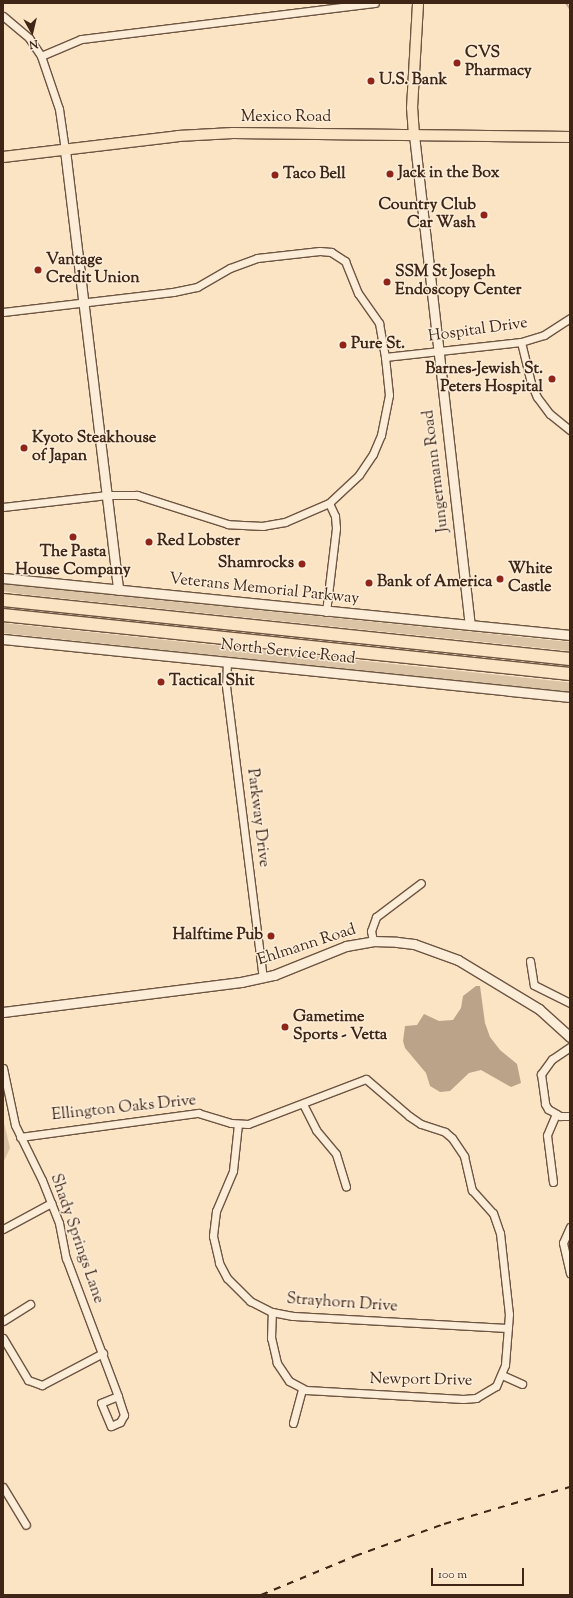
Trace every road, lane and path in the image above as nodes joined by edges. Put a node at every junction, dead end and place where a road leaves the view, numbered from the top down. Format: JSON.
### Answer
{"nodes":[{"id":1,"x":375,"y":3,"type":"edge"},
{"id":2,"x":418,"y":3,"type":"edge"},
{"id":3,"x":3,"y":16,"type":"edge"},
{"id":4,"x":41,"y":56,"type":"junction"},
{"id":5,"x":414,"y":135,"type":"junction"},
{"id":6,"x":570,"y":137,"type":"edge"},
{"id":7,"x":65,"y":150,"type":"junction"},
{"id":8,"x":3,"y":157,"type":"edge"},
{"id":9,"x":85,"y":302,"type":"junction"},
{"id":10,"x":3,"y":312,"type":"edge"},
{"id":11,"x":570,"y":318,"type":"edge"},
{"id":12,"x":521,"y":342,"type":"junction"},
{"id":13,"x":439,"y":351,"type":"junction"},
{"id":14,"x":386,"y":357,"type":"junction"},
{"id":15,"x":570,"y":430,"type":"edge"},
{"id":16,"x":107,"y":495,"type":"junction"},
{"id":17,"x":329,"y":503,"type":"junction"},
{"id":18,"x":3,"y":507,"type":"edge"},
{"id":19,"x":3,"y":578,"type":"edge"},
{"id":20,"x":118,"y":590,"type":"junction"},
{"id":21,"x":3,"y":600,"type":"edge"},
{"id":22,"x":326,"y":612,"type":"junction"},
{"id":23,"x":3,"y":615,"type":"edge"},
{"id":24,"x":470,"y":625,"type":"junction"},
{"id":25,"x":570,"y":635,"type":"edge"},
{"id":26,"x":3,"y":639,"type":"edge"},
{"id":27,"x":570,"y":659,"type":"edge"},
{"id":28,"x":227,"y":661,"type":"junction"},
{"id":29,"x":570,"y":674,"type":"edge"},
{"id":30,"x":570,"y":697,"type":"edge"},
{"id":31,"x":421,"y":883,"type":"dead end"},
{"id":32,"x":373,"y":941,"type":"junction"},
{"id":33,"x":530,"y":961,"type":"dead end"},
{"id":34,"x":263,"y":977,"type":"junction"},
{"id":35,"x":570,"y":1003,"type":"edge"},
{"id":36,"x":3,"y":1012,"type":"edge"},
{"id":37,"x":570,"y":1037,"type":"edge"},
{"id":38,"x":570,"y":1047,"type":"edge"},
{"id":39,"x":3,"y":1068,"type":"edge"},
{"id":40,"x":303,"y":1104,"type":"junction"},
{"id":41,"x":556,"y":1114,"type":"junction"},
{"id":42,"x":570,"y":1116,"type":"edge"},
{"id":43,"x":238,"y":1124,"type":"junction"},
{"id":44,"x":20,"y":1137,"type":"junction"},
{"id":45,"x":553,"y":1182,"type":"dead end"},
{"id":46,"x":346,"y":1187,"type":"dead end"},
{"id":47,"x":51,"y":1203,"type":"junction"},
{"id":48,"x":570,"y":1228,"type":"edge"},
{"id":49,"x":3,"y":1229,"type":"edge"},
{"id":50,"x":570,"y":1273,"type":"edge"},
{"id":51,"x":30,"y":1304,"type":"dead end"},
{"id":52,"x":272,"y":1312,"type":"junction"},
{"id":53,"x":3,"y":1321,"type":"edge"},
{"id":54,"x":508,"y":1328,"type":"junction"},
{"id":55,"x":3,"y":1338,"type":"edge"},
{"id":56,"x":103,"y":1353,"type":"junction"},
{"id":57,"x":502,"y":1375,"type":"junction"},
{"id":58,"x":522,"y":1384,"type":"dead end"},
{"id":59,"x":302,"y":1389,"type":"junction"},
{"id":60,"x":118,"y":1396,"type":"dead end"},
{"id":61,"x":293,"y":1423,"type":"dead end"},
{"id":62,"x":3,"y":1487,"type":"edge"},
{"id":63,"x":26,"y":1525,"type":"dead end"}],
"edges":[{"from":1,"to":4,"type":"street"},
{"from":2,"to":5,"type":"main road","name":"Jungermann Road"},
{"from":3,"to":4,"type":"street"},
{"from":4,"to":7,"type":"street"},
{"from":5,"to":6,"type":"main road","name":"Mexico Road"},
{"from":5,"to":7,"type":"main road","name":"Mexico Road"},
{"from":5,"to":13,"type":"street","name":"Jungermann Road"},
{"from":7,"to":8,"type":"main road","name":"Mexico Road"},
{"from":7,"to":9,"type":"street"},
{"from":9,"to":10,"type":"street"},
{"from":9,"to":14,"type":"street"},
{"from":9,"to":16,"type":"street"},
{"from":11,"to":12,"type":"street","name":"Hospital Drive"},
{"from":12,"to":13,"type":"street","name":"Hospital Drive"},
{"from":12,"to":15,"type":"street"},
{"from":13,"to":14,"type":"street","name":"Hospital Drive"},
{"from":13,"to":24,"type":"street","name":"Jungermann Road"},
{"from":14,"to":17,"type":"street"},
{"from":16,"to":17,"type":"street"},
{"from":16,"to":18,"type":"street"},
{"from":16,"to":20,"type":"street"},
{"from":17,"to":22,"type":"street"},
{"from":19,"to":20,"type":"street","name":"Veterans Memorial Parkway"},
{"from":20,"to":22,"type":"street","name":"Veterans Memorial Parkway"},
{"from":21,"to":27,"type":"highway"},
{"from":22,"to":24,"type":"street","name":"Veterans Memorial Parkway"},
{"from":23,"to":29,"type":"highway"},
{"from":24,"to":25,"type":"street","name":"Veterans Memorial Parkway"},
{"from":26,"to":28,"type":"street","name":"North Service Road"},
{"from":28,"to":30,"type":"street","name":"North Service Road"},
{"from":28,"to":34,"type":"street","name":"Parkway Drive"},
{"from":31,"to":32,"type":"street"},
{"from":32,"to":34,"type":"street","name":"Ehlmann Road"},
{"from":32,"to":37,"type":"street","name":"Ehlmann Road"},
{"from":33,"to":35,"type":"street"},
{"from":34,"to":36,"type":"street","name":"Ehlmann Road"},
{"from":38,"to":41,"type":"street"},
{"from":39,"to":44,"type":"street","name":"Shady Springs Lane"},
{"from":40,"to":43,"type":"street","name":"Ellington Oaks Drive"},
{"from":40,"to":46,"type":"street"},
{"from":40,"to":54,"type":"street","name":"Ellington Oaks Drive"},
{"from":41,"to":42,"type":"street"},
{"from":41,"to":45,"type":"street"},
{"from":43,"to":44,"type":"street","name":"Ellington Oaks Drive"},
{"from":43,"to":52,"type":"street","name":"Strayhorn Drive"},
{"from":44,"to":47,"type":"street","name":"Shady Springs Lane"},
{"from":47,"to":49,"type":"street"},
{"from":47,"to":56,"type":"street","name":"Shady Springs Lane"},
{"from":48,"to":50,"type":"street"},
{"from":51,"to":53,"type":"street"},
{"from":52,"to":54,"type":"street","name":"Strayhorn Drive"},
{"from":52,"to":59,"type":"street"},
{"from":54,"to":57,"type":"street"},
{"from":55,"to":56,"type":"street"},
{"from":56,"to":60,"type":"street","name":"Shady Springs Lane"},
{"from":57,"to":58,"type":"street"},
{"from":57,"to":59,"type":"street","name":"Newport Drive"},
{"from":59,"to":61,"type":"street"},
{"from":62,"to":63,"type":"street"}]}
